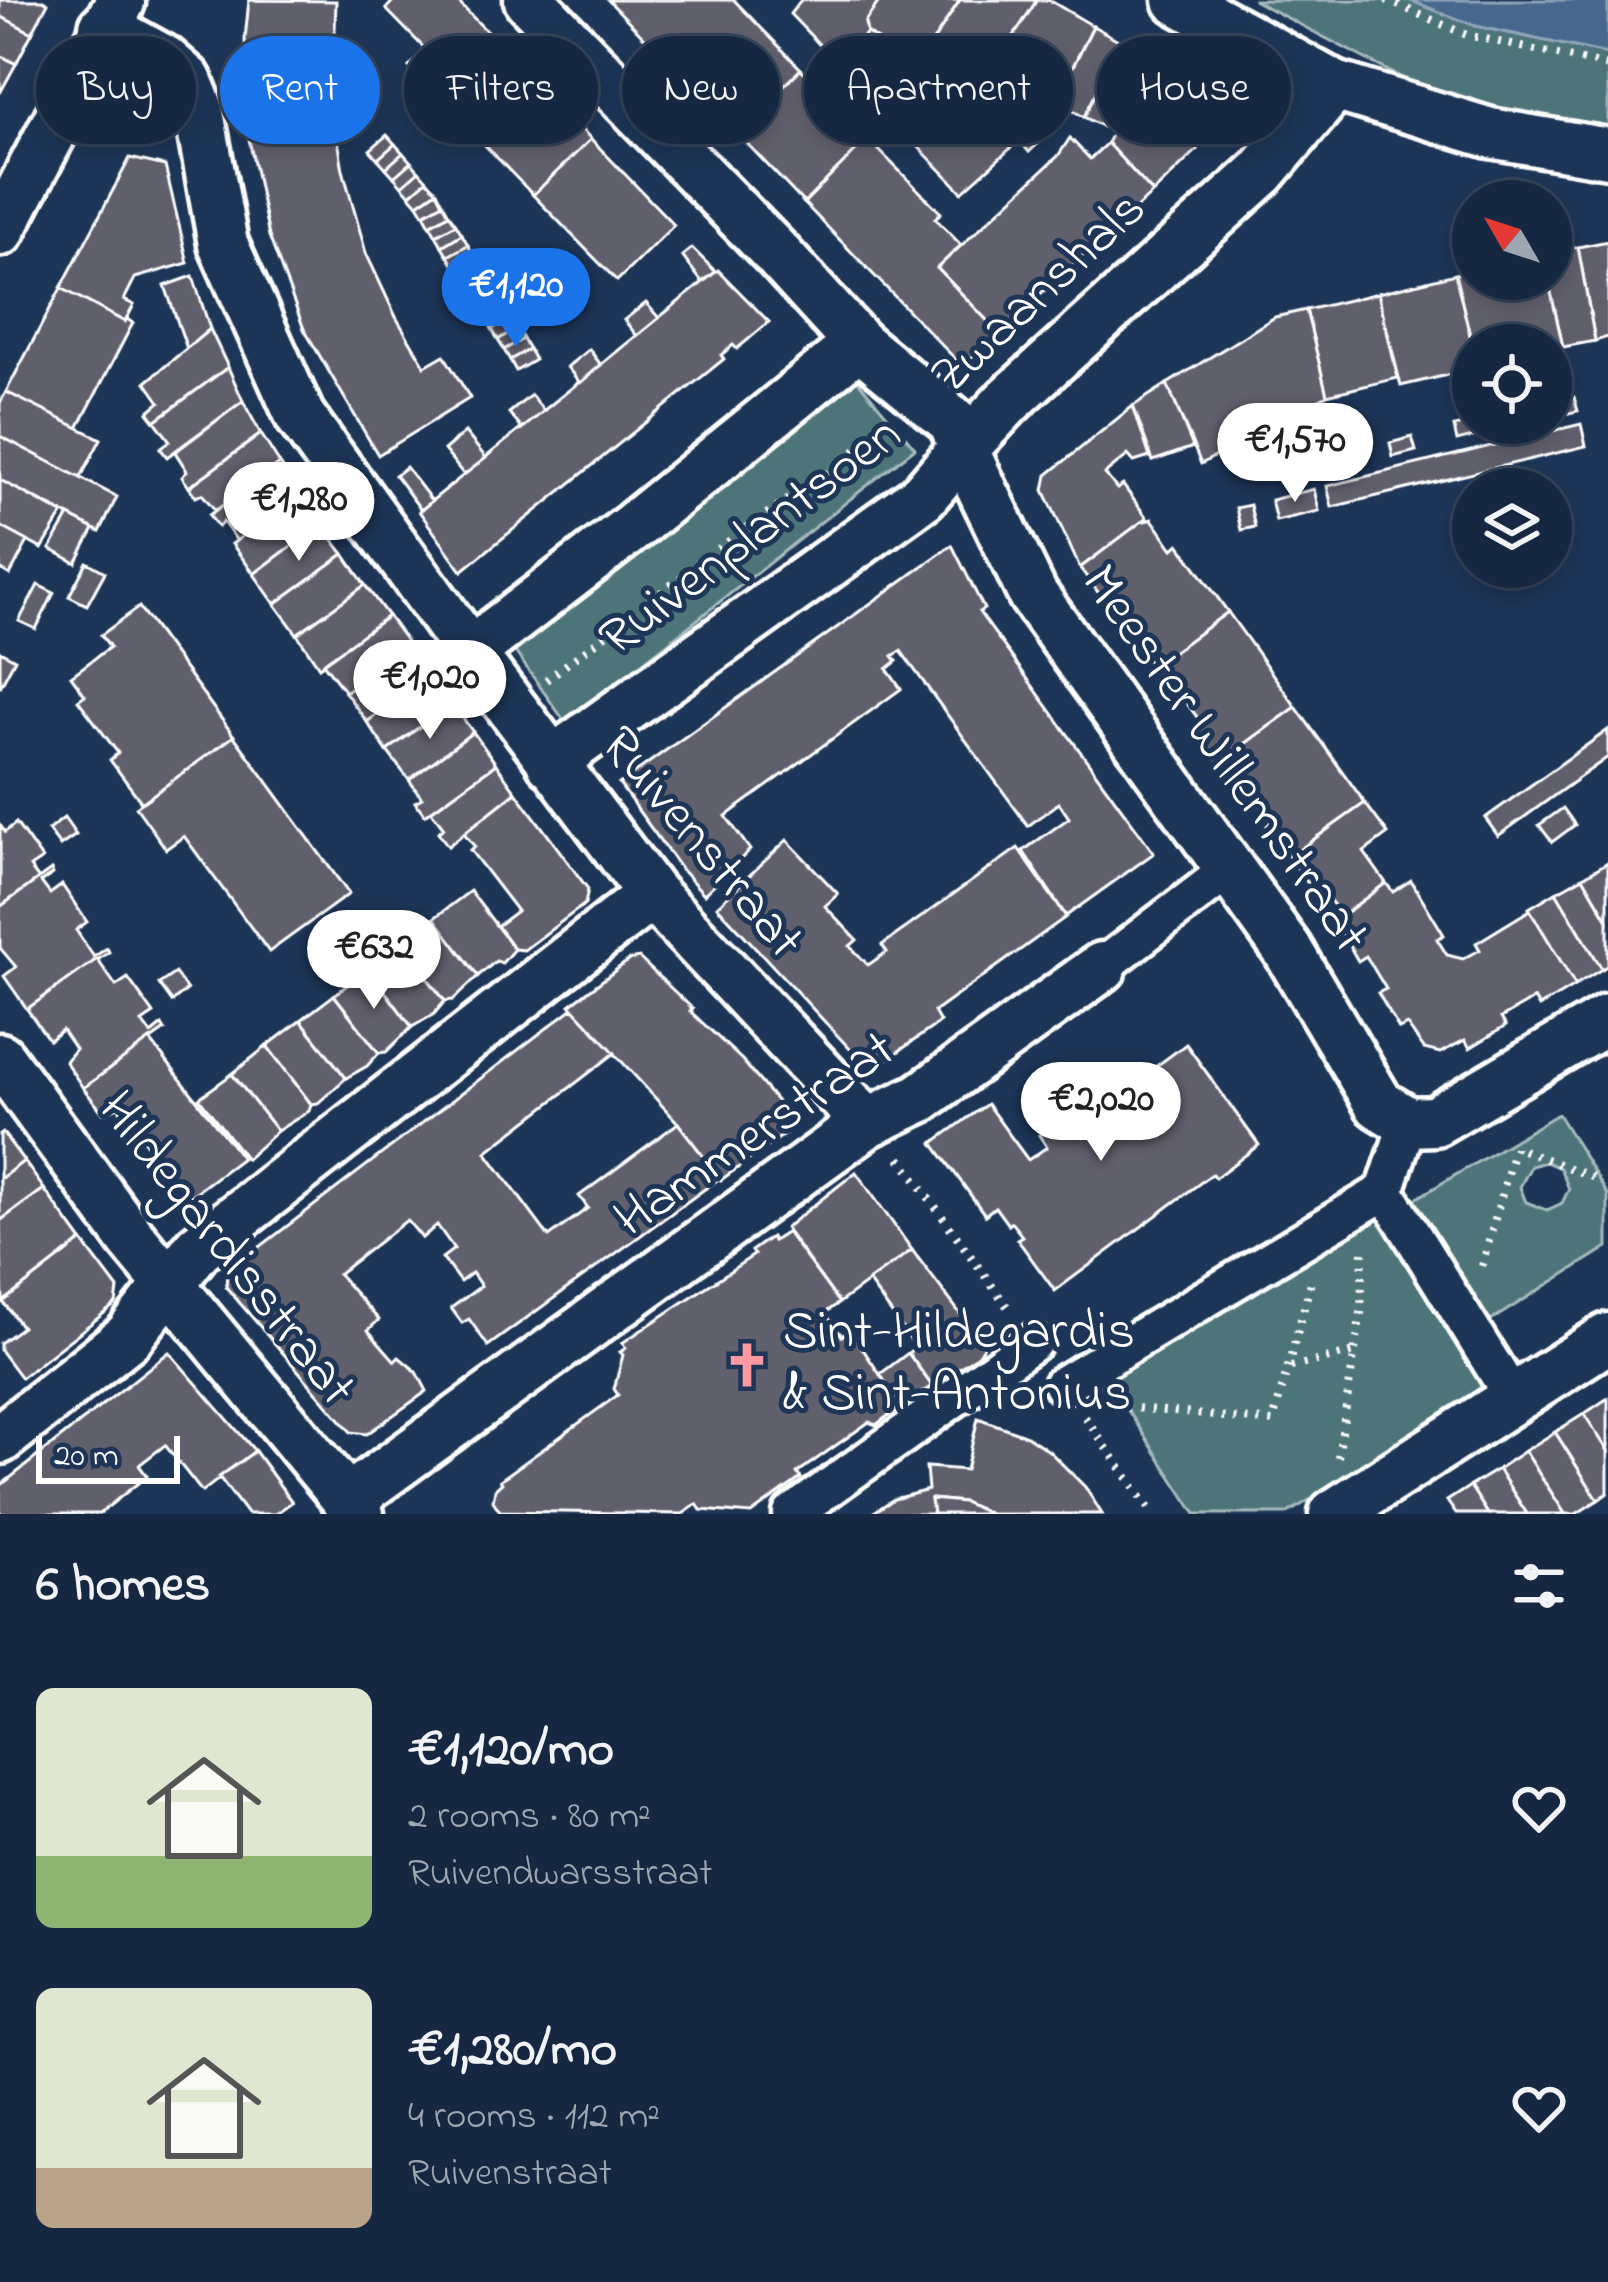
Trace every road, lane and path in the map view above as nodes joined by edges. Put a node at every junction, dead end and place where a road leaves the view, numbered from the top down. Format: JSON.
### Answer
{"nodes":[{"id":1,"x":530,"y":0,"type":"edge"},
{"id":2,"x":1178,"y":0,"type":"edge"},
{"id":3,"x":1386,"y":0,"type":"edge"},
{"id":4,"x":113,"y":14,"type":"edge"},
{"id":5,"x":1608,"y":66,"type":"edge"},
{"id":6,"x":1335,"y":86,"type":"junction"},
{"id":7,"x":1608,"y":153,"type":"edge"},
{"id":8,"x":0,"y":231,"type":"edge"},
{"id":9,"x":859,"y":344,"type":"junction"},
{"id":10,"x":923,"y":395,"type":"junction"},
{"id":11,"x":963,"y":449,"type":"junction"},
{"id":12,"x":470,"y":652,"type":"junction"},
{"id":13,"x":512,"y":707,"type":"junction"},
{"id":14,"x":551,"y":762,"type":"junction"},
{"id":15,"x":1230,"y":869,"type":"junction"},
{"id":16,"x":652,"y":894,"type":"junction"},
{"id":17,"x":1102,"y":967,"type":"joint"},
{"id":18,"x":1608,"y":1019,"type":"edge"},
{"id":19,"x":0,"y":1058,"type":"edge"},
{"id":20,"x":1408,"y":1121,"type":"junction"},
{"id":21,"x":867,"y":1123,"type":"junction"},
{"id":22,"x":1595,"y":1178,"type":"dead end"},
{"id":23,"x":1376,"y":1197,"type":"junction"},
{"id":24,"x":1320,"y":1231,"type":"junction"},
{"id":25,"x":169,"y":1286,"type":"junction"},
{"id":26,"x":1467,"y":1320,"type":"junction"},
{"id":27,"x":1608,"y":1338,"type":"edge"},
{"id":28,"x":1033,"y":1342,"type":"dead end"},
{"id":29,"x":1355,"y":1352,"type":"junction"},
{"id":30,"x":1289,"y":1367,"type":"junction"},
{"id":31,"x":1062,"y":1385,"type":"dead end"},
{"id":32,"x":1512,"y":1396,"type":"junction"},
{"id":33,"x":1126,"y":1407,"type":"dead end"},
{"id":34,"x":0,"y":1439,"type":"edge"},
{"id":35,"x":1338,"y":1461,"type":"dead end"},
{"id":36,"x":354,"y":1507,"type":"edge"},
{"id":37,"x":792,"y":1514,"type":"edge"},
{"id":38,"x":1334,"y":1514,"type":"edge"}],
"edges":[{"from":1,"to":9,"type":"street","name":"Zwaanshals"},
{"from":2,"to":6,"type":"street"},
{"from":3,"to":5,"type":"path"},
{"from":4,"to":8,"type":"street"},
{"from":4,"to":12,"type":"street","name":"Ruivenstraat"},
{"from":6,"to":7,"type":"street"},
{"from":6,"to":11,"type":"street","name":"Zwaanshals"},
{"from":9,"to":10,"type":"street","name":"Zwaanshals"},
{"from":9,"to":12,"type":"street"},
{"from":10,"to":11,"type":"street","name":"Zwaanshals"},
{"from":10,"to":13,"type":"path"},
{"from":11,"to":14,"type":"street","name":"Ruivenplantsoen"},
{"from":11,"to":15,"type":"street","name":"Meester Willemstraat"},
{"from":12,"to":13,"type":"street","name":"Ruivenstraat"},
{"from":13,"to":14,"type":"street","name":"Ruivenstraat"},
{"from":14,"to":16,"type":"street","name":"Ruivenstraat"},
{"from":15,"to":17,"type":"street","name":"Hammerstraat"},
{"from":15,"to":20,"type":"street","name":"Meester Willemstraat"},
{"from":16,"to":21,"type":"street","name":"Ruivenstraat"},
{"from":16,"to":25,"type":"street"},
{"from":17,"to":21,"type":"street","name":"Hammerstraat"},
{"from":18,"to":20,"type":"street"},
{"from":19,"to":25,"type":"street","name":"Hildegardisstraat"},
{"from":20,"to":23,"type":"street"},
{"from":21,"to":36,"type":"street","name":"Hammerstraat"},
{"from":22,"to":26,"type":"path"},
{"from":23,"to":24,"type":"street"},
{"from":23,"to":26,"type":"street"},
{"from":23,"to":29,"type":"path"},
{"from":24,"to":30,"type":"path"},
{"from":24,"to":31,"type":"street"},
{"from":25,"to":34,"type":"street"},
{"from":25,"to":36,"type":"street","name":"Hildegardisstraat"},
{"from":26,"to":32,"type":"street"},
{"from":27,"to":32,"type":"street"},
{"from":28,"to":37,"type":"street"},
{"from":29,"to":30,"type":"path"},
{"from":29,"to":35,"type":"path"},
{"from":30,"to":33,"type":"path"},
{"from":32,"to":38,"type":"street"}]}
